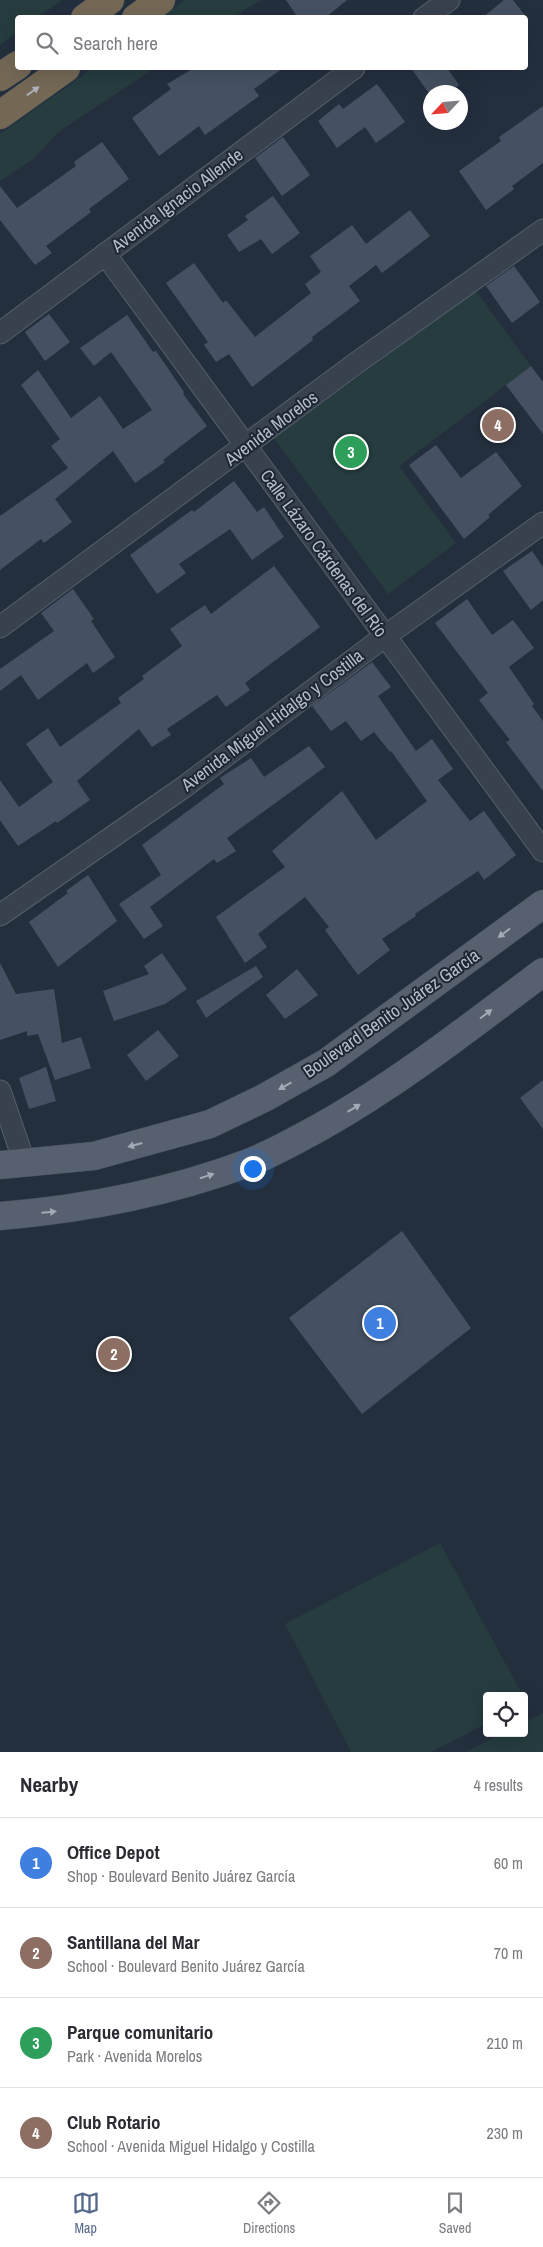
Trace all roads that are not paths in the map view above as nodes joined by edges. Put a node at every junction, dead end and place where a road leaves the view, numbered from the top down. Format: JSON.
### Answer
{"nodes":[{"id":1,"x":110,"y":0,"type":"edge"},
{"id":2,"x":161,"y":0,"type":"edge"},
{"id":3,"x":448,"y":0,"type":"edge"},
{"id":4,"x":89,"y":15,"type":"edge"},
{"id":5,"x":140,"y":15,"type":"edge"},
{"id":6,"x":428,"y":15,"type":"edge"},
{"id":7,"x":15,"y":67,"type":"edge"},
{"id":8,"x":63,"y":70,"type":"edge"},
{"id":9,"x":351,"y":70,"type":"edge"},
{"id":10,"x":0,"y":77,"type":"edge"},
{"id":11,"x":0,"y":114,"type":"edge"},
{"id":12,"x":543,"y":230,"type":"edge"},
{"id":13,"x":105,"y":254,"type":"junction"},
{"id":14,"x":0,"y":333,"type":"edge"},
{"id":15,"x":247,"y":446,"type":"junction"},
{"id":16,"x":543,"y":523,"type":"edge"},
{"id":17,"x":0,"y":627,"type":"edge"},
{"id":18,"x":384,"y":637,"type":"junction"},
{"id":19,"x":543,"y":851,"type":"edge"},
{"id":20,"x":543,"y":904,"type":"edge"},
{"id":21,"x":0,"y":915,"type":"edge"},
{"id":22,"x":543,"y":972,"type":"edge"},
{"id":23,"x":0,"y":1092,"type":"edge"},
{"id":24,"x":13,"y":1164,"type":"edge"},
{"id":25,"x":0,"y":1216,"type":"edge"}],
"edges":[{"from":1,"to":4,"type":"highway"},
{"from":2,"to":5,"type":"highway"},
{"from":3,"to":6,"type":"street"},
{"from":7,"to":10,"type":"highway"},
{"from":11,"to":8,"type":"highway","one_way":true},
{"from":9,"to":13,"type":"street","name":"Avenida Ignacio Allende"},
{"from":12,"to":15,"type":"street","name":"Avenida Morelos"},
{"from":13,"to":14,"type":"street","name":"Avenida Ignacio Allende"},
{"from":13,"to":15,"type":"street","name":"Calle Lázaro Cárdenas del Río"},
{"from":15,"to":17,"type":"street","name":"Avenida Morelos"},
{"from":15,"to":18,"type":"street","name":"Calle Lázaro Cárdenas del Río"},
{"from":16,"to":18,"type":"street","name":"Avenida Miguel Hidalgo y Costilla"},
{"from":18,"to":19,"type":"street","name":"Calle Lázaro Cárdenas del Río"},
{"from":18,"to":21,"type":"street","name":"Avenida Miguel Hidalgo y Costilla"},
{"from":20,"to":24,"type":"main road","name":"Boulevard Benito Juárez García","one_way":true},
{"from":25,"to":22,"type":"main road","one_way":true},
{"from":23,"to":24,"type":"street"}]}
